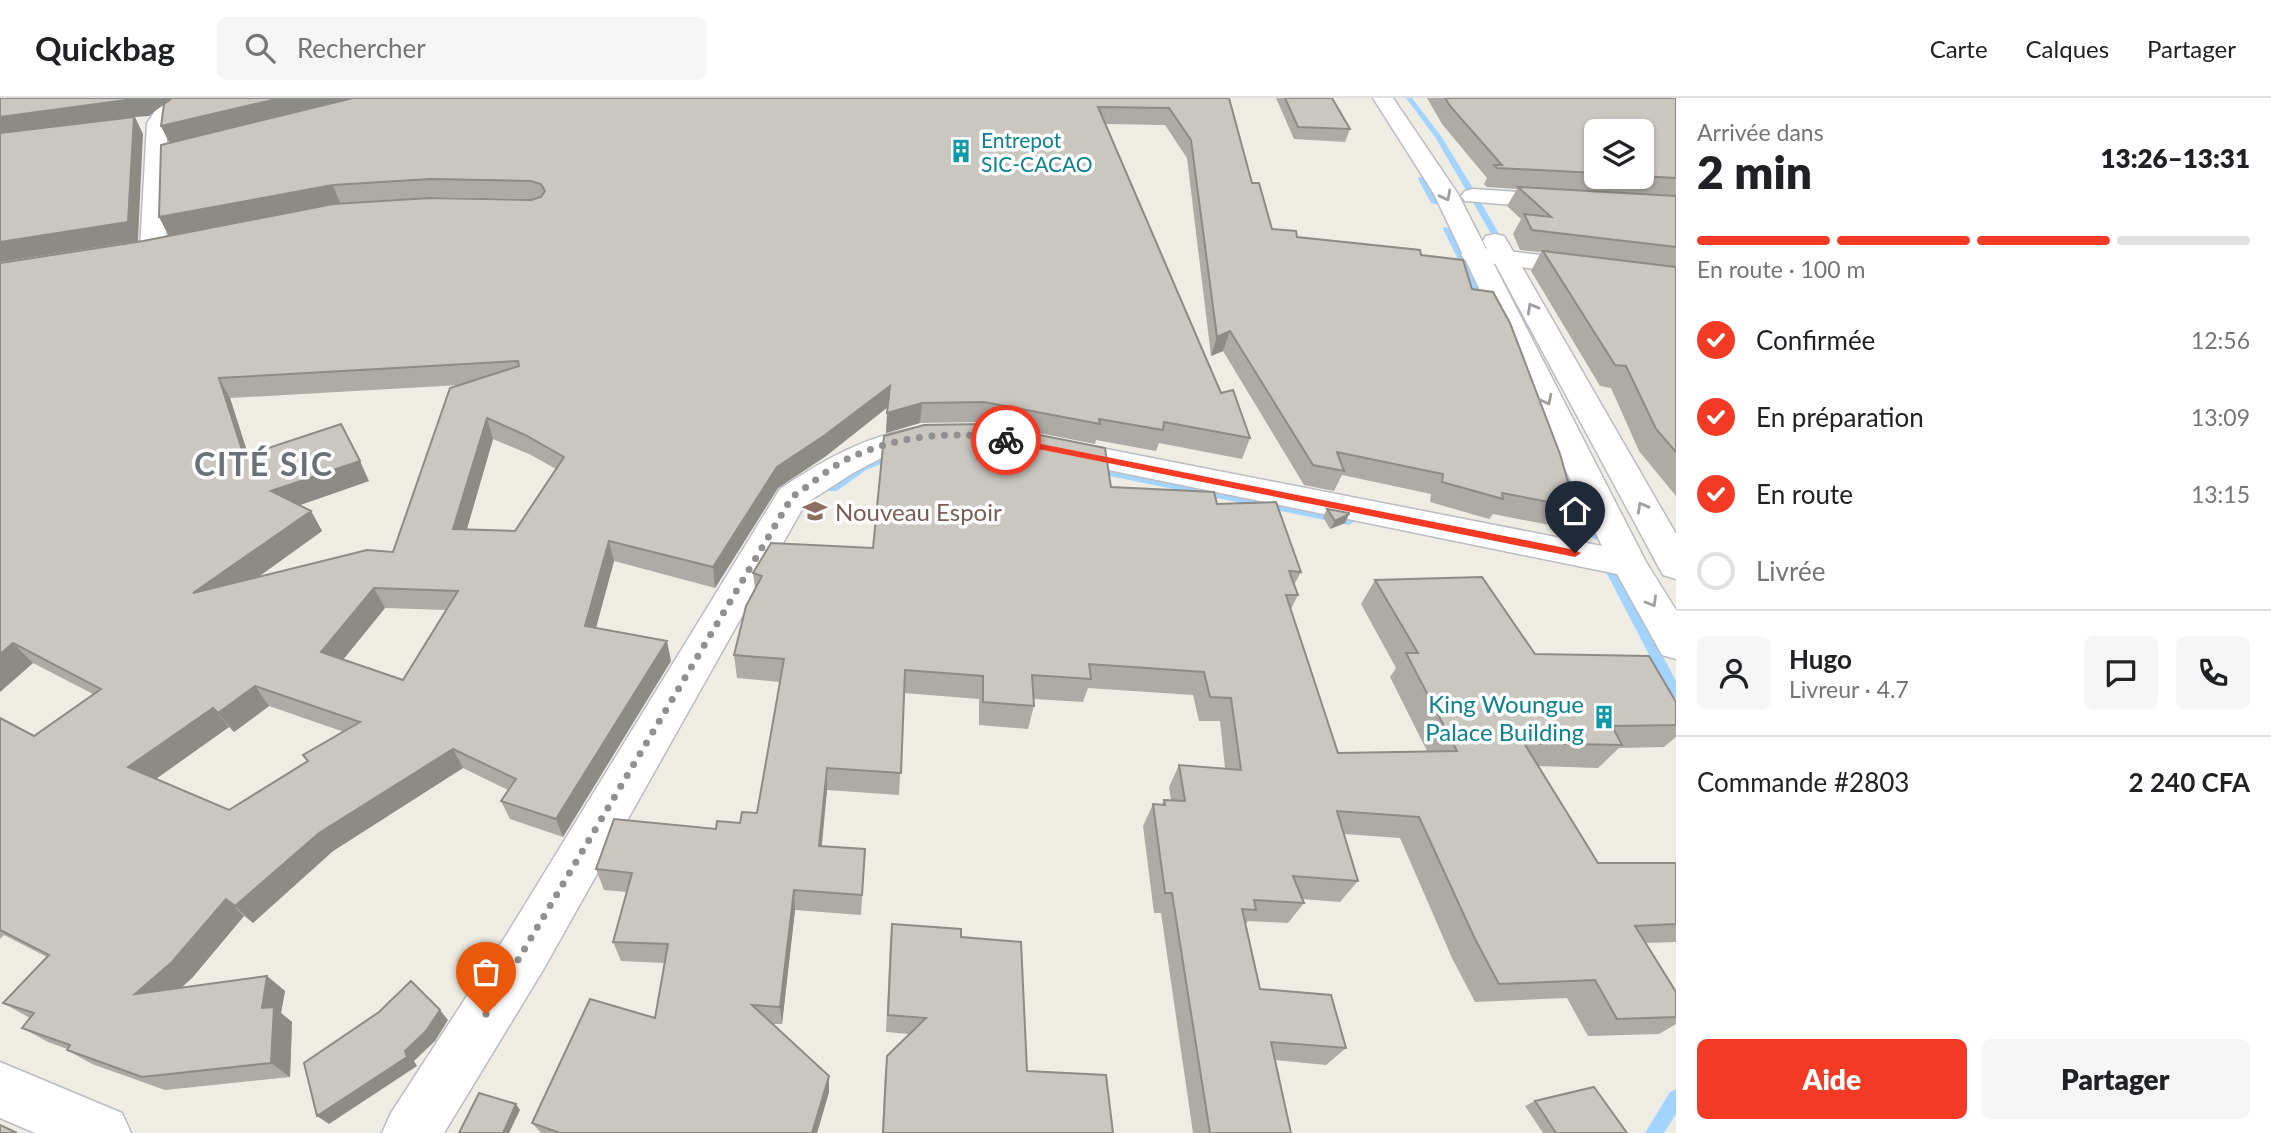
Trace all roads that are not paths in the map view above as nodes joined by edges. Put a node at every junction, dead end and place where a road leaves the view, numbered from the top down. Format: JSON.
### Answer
{"nodes":[{"id":1,"x":189,"y":98,"type":"edge"},
{"id":2,"x":1382,"y":98,"type":"edge"},
{"id":3,"x":1402,"y":98,"type":"edge"},
{"id":4,"x":157,"y":123,"type":"junction"},
{"id":5,"x":131,"y":126,"type":"edge"},
{"id":6,"x":183,"y":149,"type":"edge"},
{"id":7,"x":156,"y":156,"type":"junction"},
{"id":8,"x":1473,"y":196,"type":"junction"},
{"id":9,"x":1589,"y":204,"type":"edge"},
{"id":10,"x":179,"y":243,"type":"edge"},
{"id":11,"x":153,"y":248,"type":"junction"},
{"id":12,"x":128,"y":253,"type":"edge"},
{"id":13,"x":1474,"y":255,"type":"junction"},
{"id":14,"x":1504,"y":259,"type":"junction"},
{"id":15,"x":1676,"y":279,"type":"edge"},
{"id":16,"x":969,"y":435,"type":"edge"},
{"id":17,"x":1022,"y":443,"type":"edge"},
{"id":18,"x":1629,"y":564,"type":"junction"},
{"id":19,"x":1676,"y":566,"type":"edge"},
{"id":20,"x":1676,"y":644,"type":"edge"},
{"id":21,"x":0,"y":1090,"type":"edge"},
{"id":22,"x":102,"y":1133,"type":"edge"},
{"id":23,"x":411,"y":1133,"type":"edge"}],
"edges":[{"from":1,"to":4,"type":"street"},
{"from":2,"to":13,"type":"street","one_way":true},
{"from":3,"to":8,"type":"street"},
{"from":4,"to":5,"type":"street"},
{"from":4,"to":7,"type":"street"},
{"from":6,"to":7,"type":"street"},
{"from":7,"to":11,"type":"street"},
{"from":8,"to":9,"type":"street"},
{"from":8,"to":14,"type":"street"},
{"from":10,"to":11,"type":"street"},
{"from":11,"to":12,"type":"street"},
{"from":13,"to":14,"type":"street"},
{"from":13,"to":18,"type":"street","one_way":true},
{"from":14,"to":15,"type":"street"},
{"from":19,"to":14,"type":"street","one_way":true},
{"from":16,"to":23,"type":"street"},
{"from":17,"to":18,"type":"street"},
{"from":18,"to":20,"type":"street","one_way":true},
{"from":21,"to":22,"type":"street"}]}
